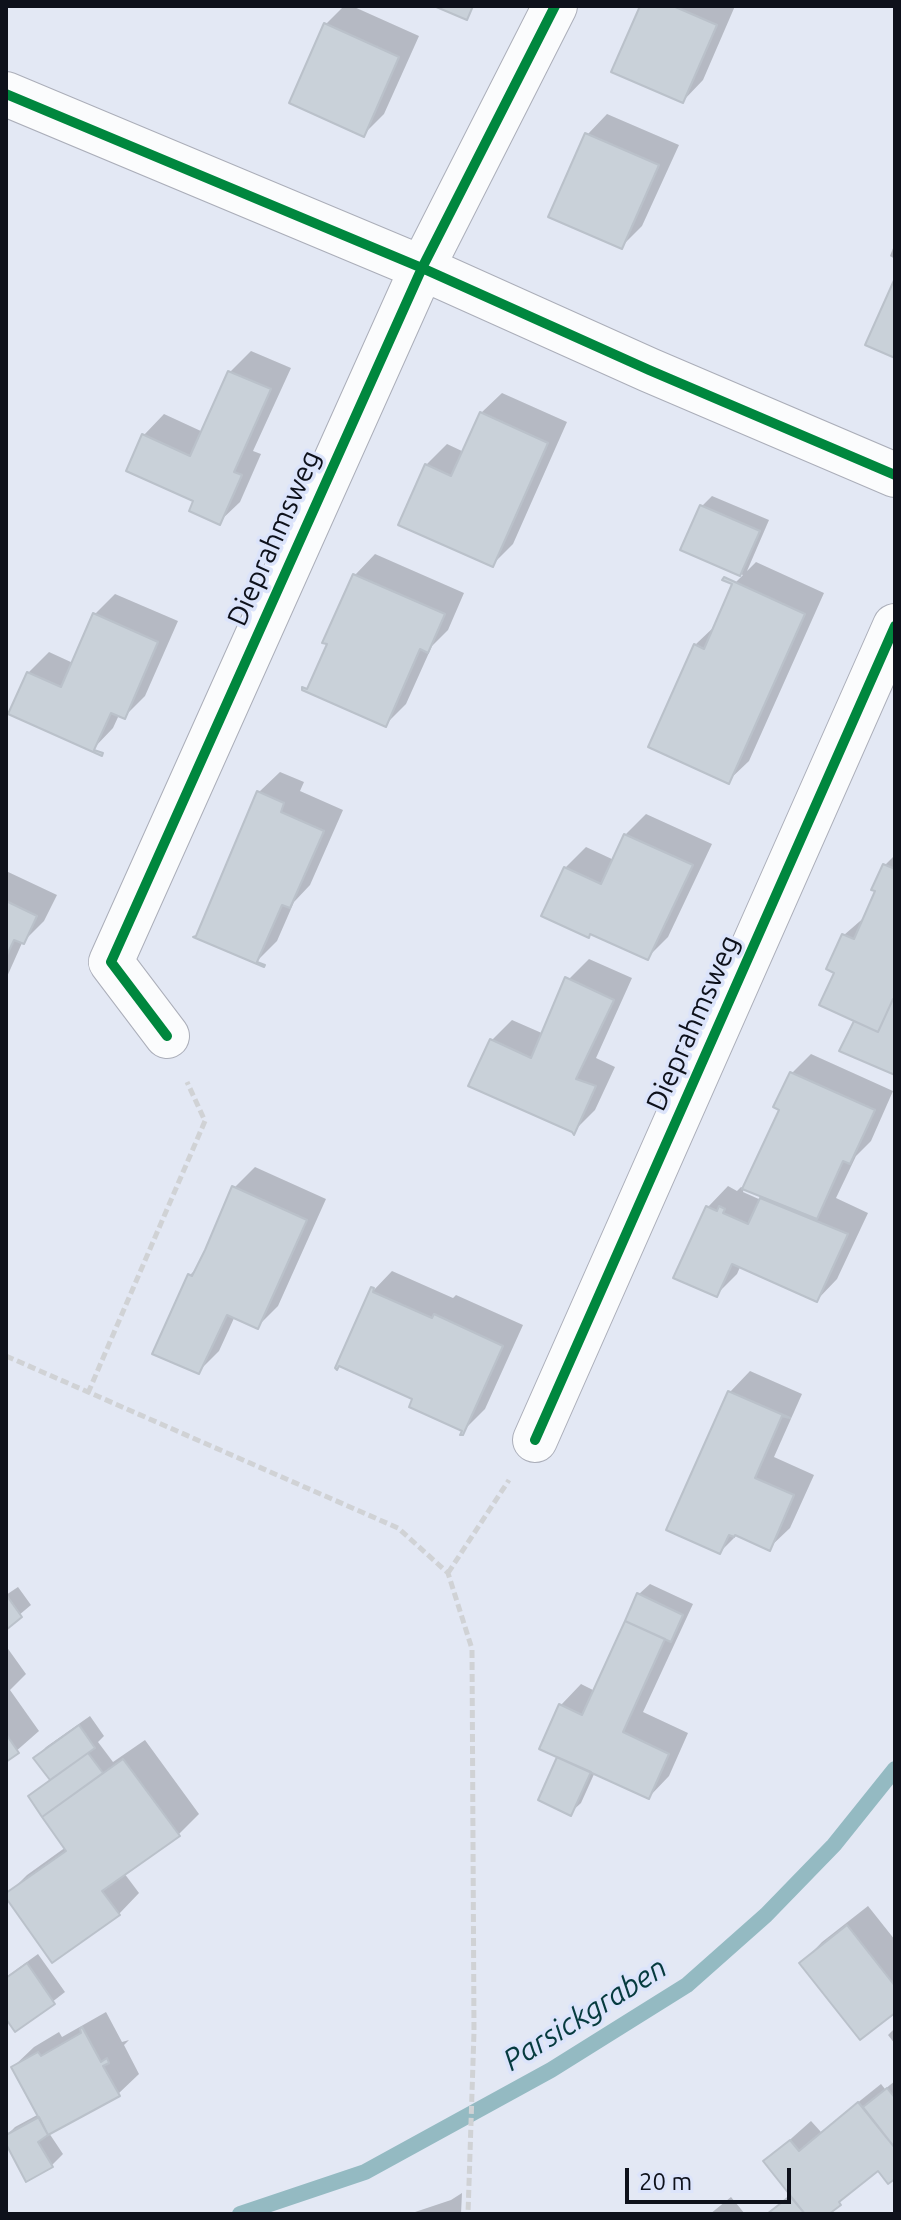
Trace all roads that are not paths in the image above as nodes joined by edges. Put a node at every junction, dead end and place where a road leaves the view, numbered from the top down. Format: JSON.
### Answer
{"nodes":[{"id":1,"x":555,"y":6,"type":"edge"},
{"id":2,"x":6,"y":94,"type":"edge"},
{"id":3,"x":422,"y":268,"type":"junction"},
{"id":4,"x":895,"y":475,"type":"edge"},
{"id":5,"x":895,"y":626,"type":"edge"},
{"id":6,"x":167,"y":1036,"type":"road end"},
{"id":7,"x":535,"y":1440,"type":"road end"}],
"edges":[{"from":1,"to":3,"type":"street","name":"Dieprahmsweg"},
{"from":2,"to":3,"type":"street"},
{"from":3,"to":4,"type":"street"},
{"from":3,"to":6,"type":"street","name":"Dieprahmsweg"},
{"from":5,"to":7,"type":"street","name":"Dieprahmsweg"}]}
